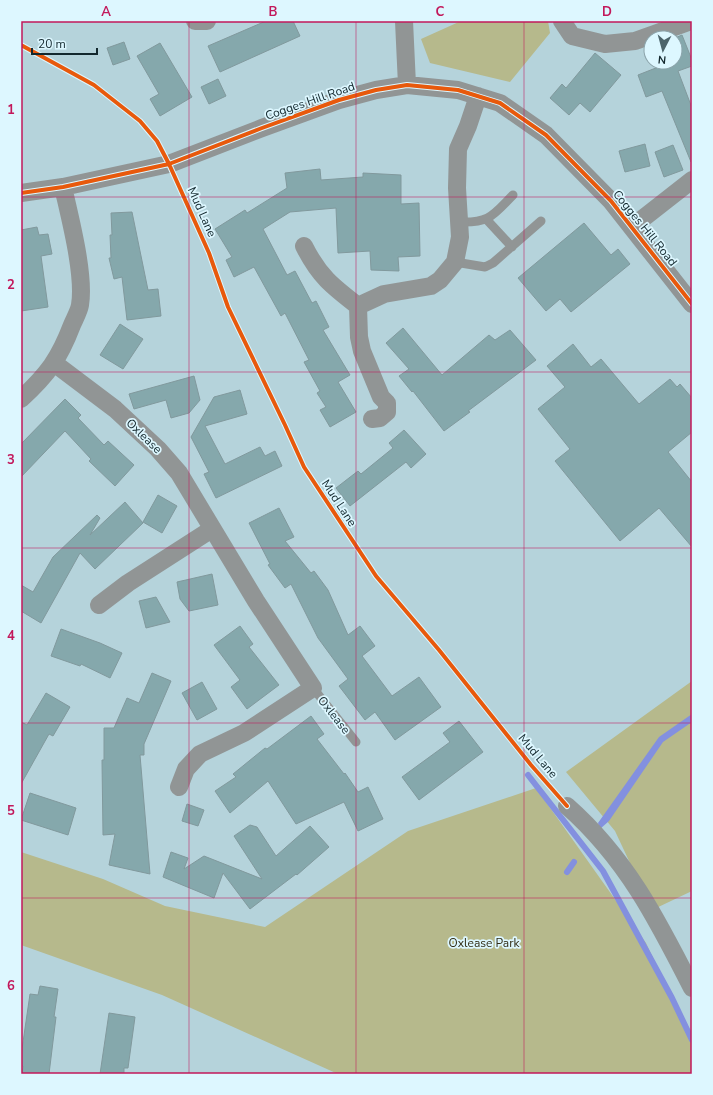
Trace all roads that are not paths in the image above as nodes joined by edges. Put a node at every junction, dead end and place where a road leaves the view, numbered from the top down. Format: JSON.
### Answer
{"nodes":[{"id":1,"x":195,"y":21,"type":"edge"},
{"id":2,"x":207,"y":21,"type":"edge"},
{"id":3,"x":404,"y":21,"type":"edge"},
{"id":4,"x":562,"y":21,"type":"edge"},
{"id":5,"x":691,"y":21,"type":"edge"},
{"id":6,"x":407,"y":85,"type":"junction"},
{"id":7,"x":478,"y":96,"type":"junction"},
{"id":8,"x":692,"y":180,"type":"edge"},
{"id":9,"x":63,"y":188,"type":"junction"},
{"id":10,"x":21,"y":193,"type":"edge"},
{"id":11,"x":513,"y":195,"type":"dead end"},
{"id":12,"x":487,"y":220,"type":"junction"},
{"id":13,"x":541,"y":221,"type":"dead end"},
{"id":14,"x":460,"y":222,"type":"junction"},
{"id":15,"x":632,"y":227,"type":"junction"},
{"id":16,"x":304,"y":246,"type":"dead end"},
{"id":17,"x":512,"y":247,"type":"junction"},
{"id":18,"x":455,"y":262,"type":"junction"},
{"id":19,"x":692,"y":304,"type":"edge"},
{"id":20,"x":358,"y":306,"type":"junction"},
{"id":21,"x":54,"y":363,"type":"junction"},
{"id":22,"x":21,"y":399,"type":"edge"},
{"id":23,"x":372,"y":419,"type":"dead end"},
{"id":24,"x":212,"y":529,"type":"junction"},
{"id":25,"x":99,"y":605,"type":"dead end"},
{"id":26,"x":312,"y":688,"type":"junction"},
{"id":27,"x":356,"y":742,"type":"dead end"},
{"id":28,"x":179,"y":787,"type":"dead end"},
{"id":29,"x":567,"y":806,"type":"dead end"},
{"id":30,"x":692,"y":988,"type":"edge"}],
"edges":[{"from":1,"to":2,"type":"street"},
{"from":3,"to":6,"type":"street"},
{"from":4,"to":5,"type":"street"},
{"from":6,"to":7,"type":"street","name":"Cogges Hill Road"},
{"from":6,"to":9,"type":"street","name":"Cogges Hill Road"},
{"from":7,"to":14,"type":"street"},
{"from":7,"to":15,"type":"street","name":"Cogges Hill Road"},
{"from":8,"to":15,"type":"street","name":"Cogges Hill Road"},
{"from":9,"to":10,"type":"street","name":"Cogges Hill Road"},
{"from":9,"to":21,"type":"street"},
{"from":11,"to":12,"type":"lane"},
{"from":12,"to":14,"type":"lane"},
{"from":12,"to":17,"type":"lane"},
{"from":13,"to":17,"type":"lane"},
{"from":14,"to":18,"type":"street"},
{"from":15,"to":19,"type":"street","name":"Cogges Hill Road"},
{"from":16,"to":20,"type":"street"},
{"from":17,"to":18,"type":"lane"},
{"from":18,"to":20,"type":"street"},
{"from":20,"to":23,"type":"street"},
{"from":21,"to":22,"type":"street"},
{"from":21,"to":24,"type":"street","name":"Oxlease"},
{"from":24,"to":25,"type":"street"},
{"from":24,"to":26,"type":"street","name":"Oxlease"},
{"from":26,"to":27,"type":"lane","name":"Oxlease"},
{"from":26,"to":28,"type":"street","name":"Oxlease"},
{"from":29,"to":30,"type":"street"}]}
